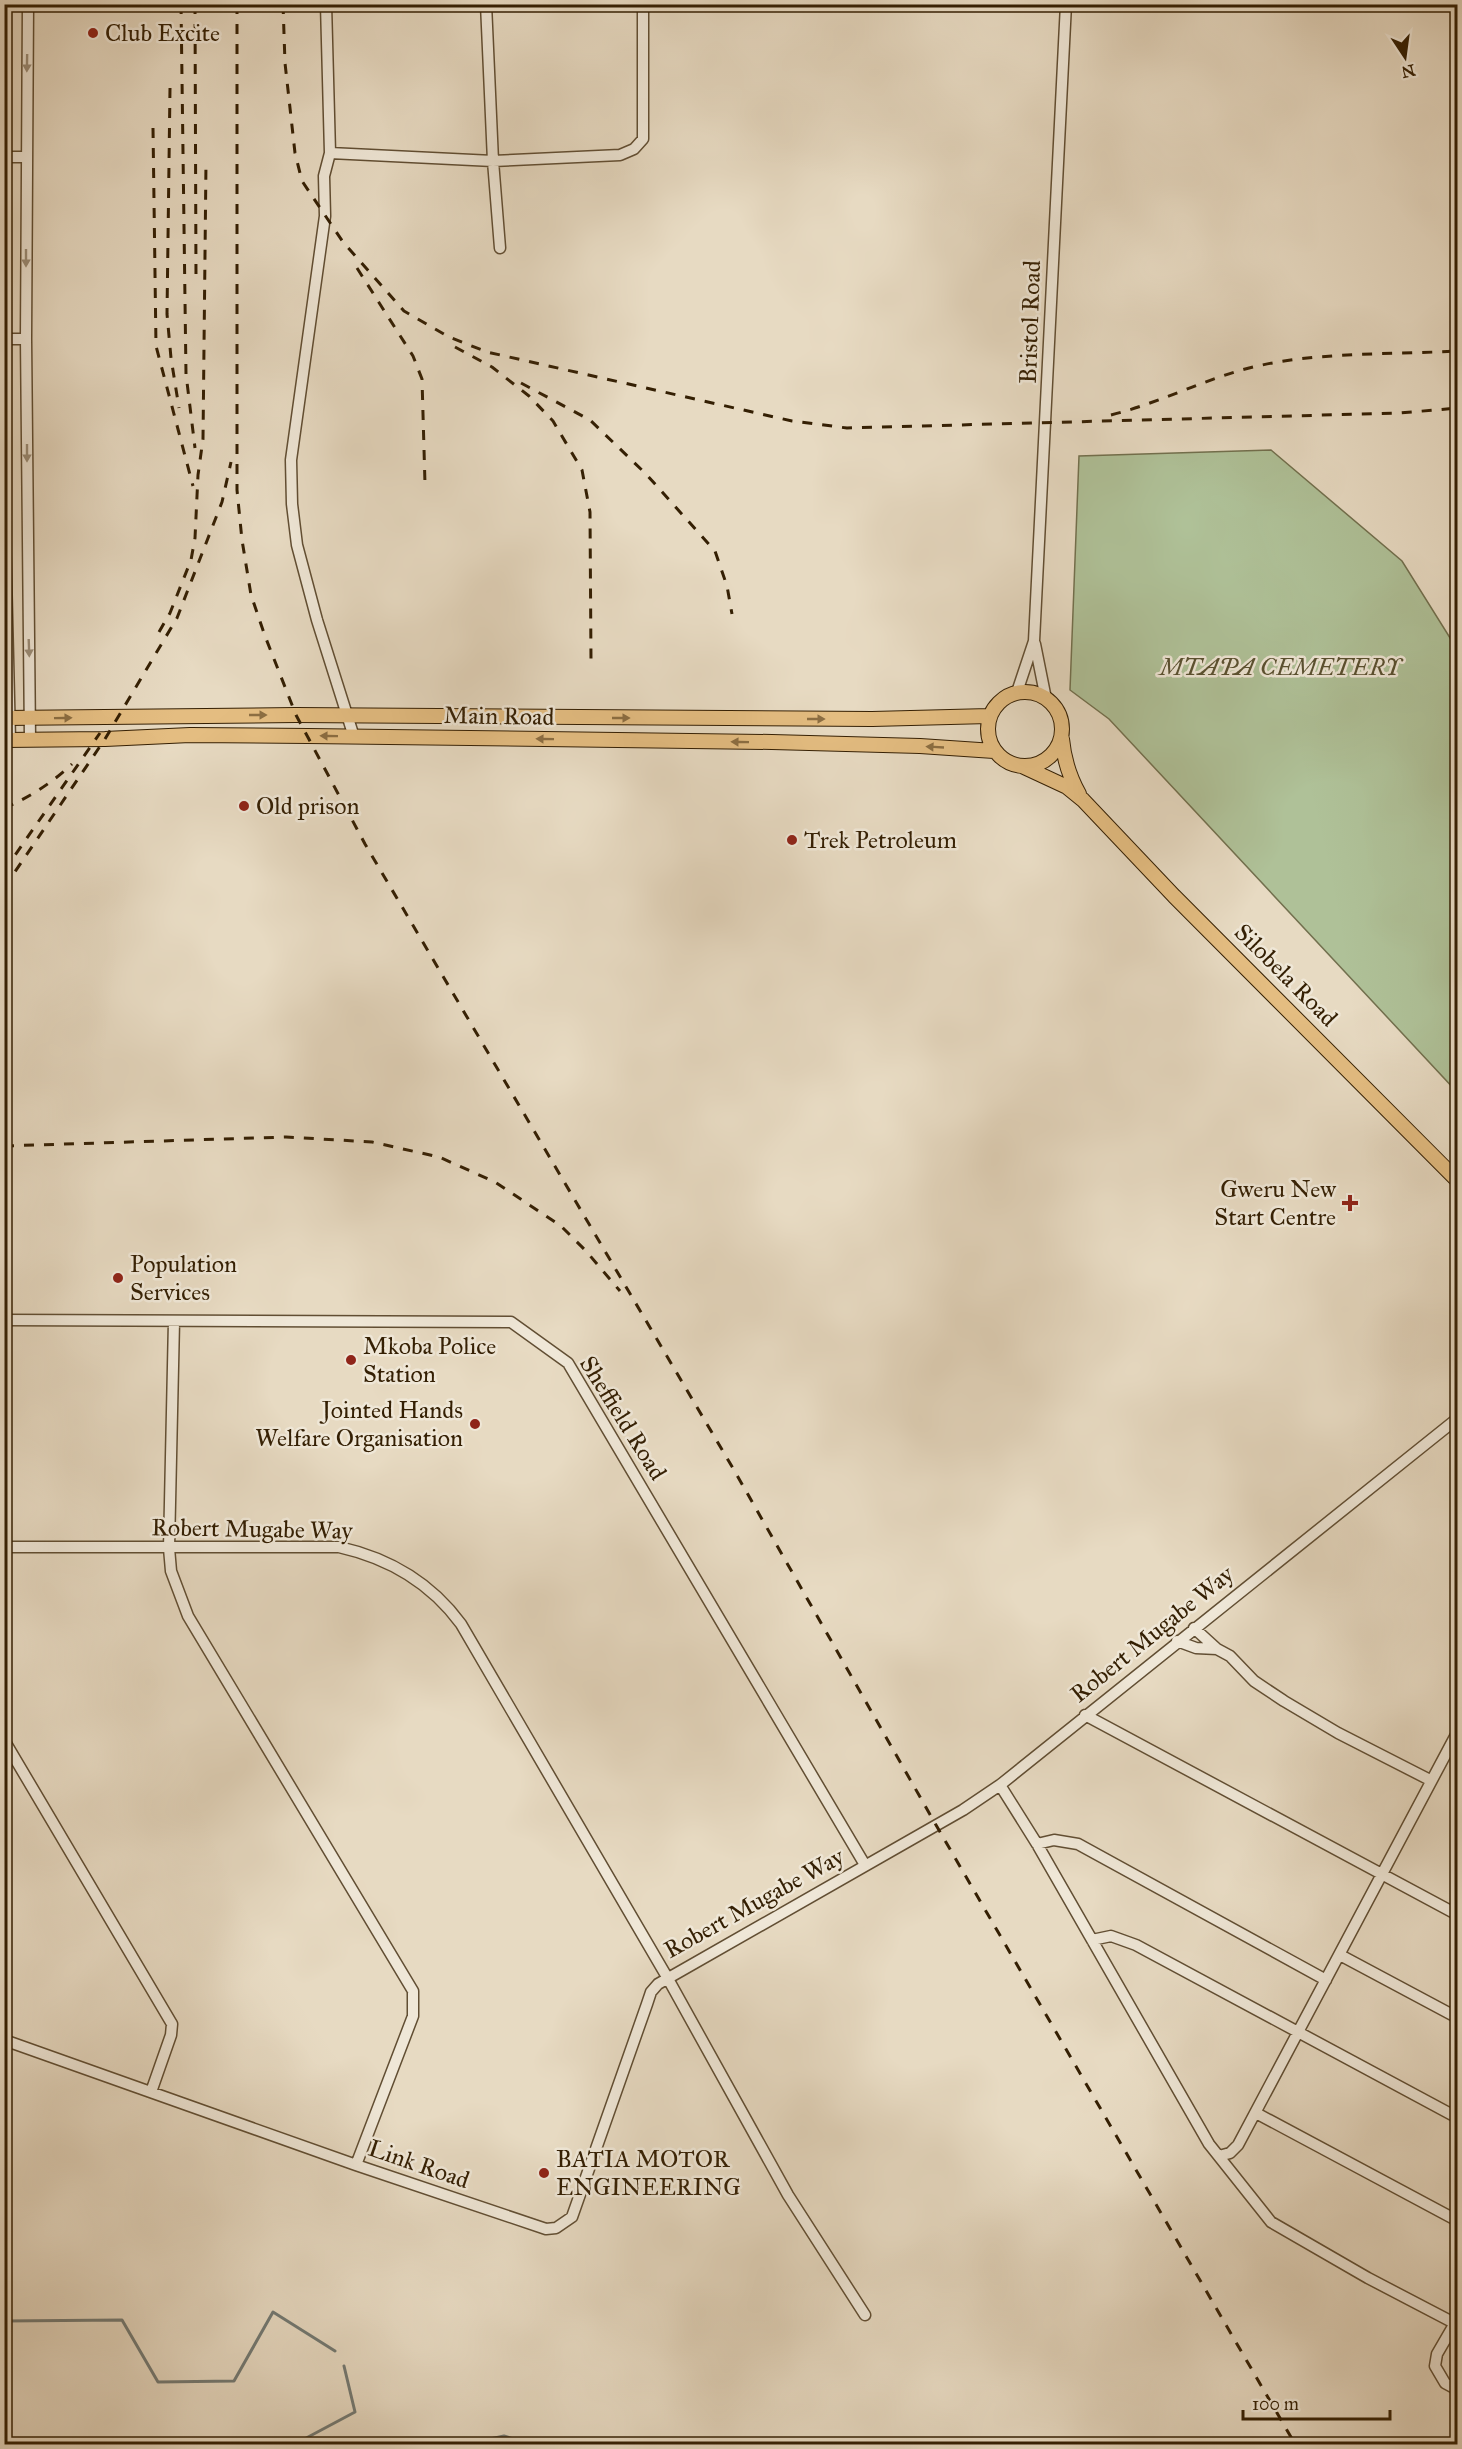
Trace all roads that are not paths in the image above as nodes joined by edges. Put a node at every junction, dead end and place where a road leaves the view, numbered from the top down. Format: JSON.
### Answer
{"nodes":[{"id":1,"x":28,"y":4,"type":"edge"},
{"id":2,"x":326,"y":4,"type":"edge"},
{"id":3,"x":486,"y":4,"type":"edge"},
{"id":4,"x":644,"y":4,"type":"edge"},
{"id":5,"x":1066,"y":4,"type":"edge"},
{"id":6,"x":330,"y":153,"type":"junction"},
{"id":7,"x":4,"y":157,"type":"edge"},
{"id":8,"x":26,"y":157,"type":"junction"},
{"id":9,"x":493,"y":161,"type":"junction"},
{"id":10,"x":500,"y":248,"type":"dead end"},
{"id":11,"x":4,"y":339,"type":"edge"},
{"id":12,"x":26,"y":339,"type":"junction"},
{"id":13,"x":4,"y":491,"type":"edge"},
{"id":14,"x":28,"y":532,"type":"junction"},
{"id":15,"x":6,"y":533,"type":"edge"},
{"id":16,"x":1034,"y":641,"type":"junction"},
{"id":17,"x":1017,"y":692,"type":"junction"},
{"id":18,"x":1046,"y":699,"type":"junction"},
{"id":19,"x":347,"y":716,"type":"junction"},
{"id":20,"x":989,"y":716,"type":"junction"},
{"id":21,"x":523,"y":717,"type":"junction"},
{"id":22,"x":7,"y":718,"type":"edge"},
{"id":23,"x":31,"y":718,"type":"junction"},
{"id":24,"x":1062,"y":734,"type":"junction"},
{"id":25,"x":354,"y":737,"type":"junction"},
{"id":26,"x":524,"y":739,"type":"junction"},
{"id":27,"x":7,"y":740,"type":"edge"},
{"id":28,"x":30,"y":740,"type":"junction"},
{"id":29,"x":994,"y":751,"type":"junction"},
{"id":30,"x":1024,"y":767,"type":"junction"},
{"id":31,"x":1083,"y":800,"type":"junction"},
{"id":32,"x":1458,"y":1181,"type":"edge"},
{"id":33,"x":4,"y":1320,"type":"edge"},
{"id":34,"x":174,"y":1321,"type":"junction"},
{"id":35,"x":1458,"y":1418,"type":"edge"},
{"id":36,"x":4,"y":1547,"type":"edge"},
{"id":37,"x":169,"y":1548,"type":"junction"},
{"id":38,"x":1194,"y":1628,"type":"junction"},
{"id":39,"x":1177,"y":1641,"type":"junction"},
{"id":40,"x":1216,"y":1649,"type":"junction"},
{"id":41,"x":1085,"y":1715,"type":"junction"},
{"id":42,"x":1458,"y":1731,"type":"edge"},
{"id":43,"x":4,"y":1740,"type":"edge"},
{"id":44,"x":1430,"y":1780,"type":"junction"},
{"id":45,"x":1000,"y":1785,"type":"junction"},
{"id":46,"x":1037,"y":1844,"type":"junction"},
{"id":47,"x":865,"y":1865,"type":"junction"},
{"id":48,"x":1382,"y":1875,"type":"junction"},
{"id":49,"x":1458,"y":1915,"type":"edge"},
{"id":50,"x":1092,"y":1940,"type":"junction"},
{"id":51,"x":1340,"y":1955,"type":"junction"},
{"id":52,"x":668,"y":1977,"type":"junction"},
{"id":53,"x":1326,"y":1980,"type":"junction"},
{"id":54,"x":1458,"y":2018,"type":"edge"},
{"id":55,"x":1299,"y":2032,"type":"junction"},
{"id":56,"x":4,"y":2040,"type":"edge"},
{"id":57,"x":151,"y":2092,"type":"junction"},
{"id":58,"x":1256,"y":2112,"type":"junction"},
{"id":59,"x":1458,"y":2118,"type":"edge"},
{"id":60,"x":1219,"y":2156,"type":"junction"},
{"id":61,"x":356,"y":2165,"type":"junction"},
{"id":62,"x":1458,"y":2221,"type":"edge"},
{"id":63,"x":865,"y":2315,"type":"dead end"},
{"id":64,"x":1456,"y":2324,"type":"edge"},
{"id":65,"x":1458,"y":2390,"type":"edge"}],
"edges":[{"from":1,"to":8,"type":"street","one_way":true},
{"from":2,"to":6,"type":"street"},
{"from":3,"to":9,"type":"street"},
{"from":4,"to":9,"type":"street"},
{"from":5,"to":16,"type":"street","name":"Bristol Road"},
{"from":6,"to":9,"type":"street"},
{"from":6,"to":19,"type":"street"},
{"from":7,"to":8,"type":"street"},
{"from":8,"to":12,"type":"street","one_way":true},
{"from":9,"to":10,"type":"street"},
{"from":11,"to":12,"type":"street"},
{"from":12,"to":14,"type":"street","one_way":true},
{"from":13,"to":15,"type":"street"},
{"from":14,"to":15,"type":"street"},
{"from":14,"to":23,"type":"street","one_way":true},
{"from":15,"to":22,"type":"street"},
{"from":16,"to":17,"type":"street","name":"Bristol Road"},
{"from":16,"to":18,"type":"street","name":"Bristol Road"},
{"from":17,"to":18,"type":"main road"},
{"from":17,"to":20,"type":"main road"},
{"from":18,"to":24,"type":"main road"},
{"from":19,"to":21,"type":"main road","name":"Main Road"},
{"from":23,"to":19,"type":"main road","name":"Main Road","one_way":true},
{"from":19,"to":25,"type":"street"},
{"from":21,"to":20,"type":"main road","name":"Main Road","one_way":true},
{"from":20,"to":29,"type":"main road"},
{"from":21,"to":26,"type":"main road"},
{"from":22,"to":23,"type":"main road","name":"Main Road"},
{"from":22,"to":27,"type":"street"},
{"from":23,"to":28,"type":"street"},
{"from":24,"to":30,"type":"main road"},
{"from":24,"to":31,"type":"main road","name":"Silobela Road"},
{"from":25,"to":26,"type":"main road","name":"Main Road"},
{"from":25,"to":28,"type":"main road","name":"Main Road","one_way":true},
{"from":29,"to":26,"type":"main road","name":"Main Road","one_way":true},
{"from":27,"to":28,"type":"main road","name":"Main Road"},
{"from":29,"to":30,"type":"main road"},
{"from":30,"to":31,"type":"main road","name":"Silobela Road"},
{"from":31,"to":32,"type":"main road","name":"Silobela Road"},
{"from":33,"to":34,"type":"street","name":"Sheffield Road"},
{"from":34,"to":37,"type":"street"},
{"from":34,"to":47,"type":"street","name":"Sheffield Road"},
{"from":35,"to":38,"type":"street","name":"Robert Mugabe Way"},
{"from":36,"to":37,"type":"street","name":"Robert Mugabe Way"},
{"from":37,"to":52,"type":"street","name":"Robert Mugabe Way"},
{"from":37,"to":61,"type":"street"},
{"from":38,"to":39,"type":"street","name":"Robert Mugabe Way"},
{"from":38,"to":40,"type":"street"},
{"from":39,"to":40,"type":"street"},
{"from":39,"to":41,"type":"street","name":"Robert Mugabe Way"},
{"from":40,"to":44,"type":"street"},
{"from":41,"to":45,"type":"street","name":"Robert Mugabe Way"},
{"from":41,"to":48,"type":"street"},
{"from":42,"to":44,"type":"street"},
{"from":43,"to":57,"type":"street"},
{"from":44,"to":48,"type":"street"},
{"from":45,"to":46,"type":"street"},
{"from":45,"to":47,"type":"street","name":"Robert Mugabe Way"},
{"from":46,"to":50,"type":"street"},
{"from":46,"to":53,"type":"street"},
{"from":47,"to":52,"type":"street","name":"Robert Mugabe Way"},
{"from":48,"to":49,"type":"street"},
{"from":48,"to":51,"type":"street"},
{"from":50,"to":55,"type":"street"},
{"from":50,"to":60,"type":"street"},
{"from":51,"to":53,"type":"street"},
{"from":51,"to":54,"type":"street"},
{"from":52,"to":61,"type":"street","name":"Link Road"},
{"from":52,"to":63,"type":"street"},
{"from":53,"to":55,"type":"street"},
{"from":55,"to":58,"type":"street"},
{"from":55,"to":59,"type":"street"},
{"from":56,"to":57,"type":"street","name":"Link Road"},
{"from":57,"to":61,"type":"street","name":"Link Road"},
{"from":58,"to":60,"type":"street"},
{"from":58,"to":62,"type":"street"},
{"from":60,"to":64,"type":"street"},
{"from":64,"to":65,"type":"street"}]}
